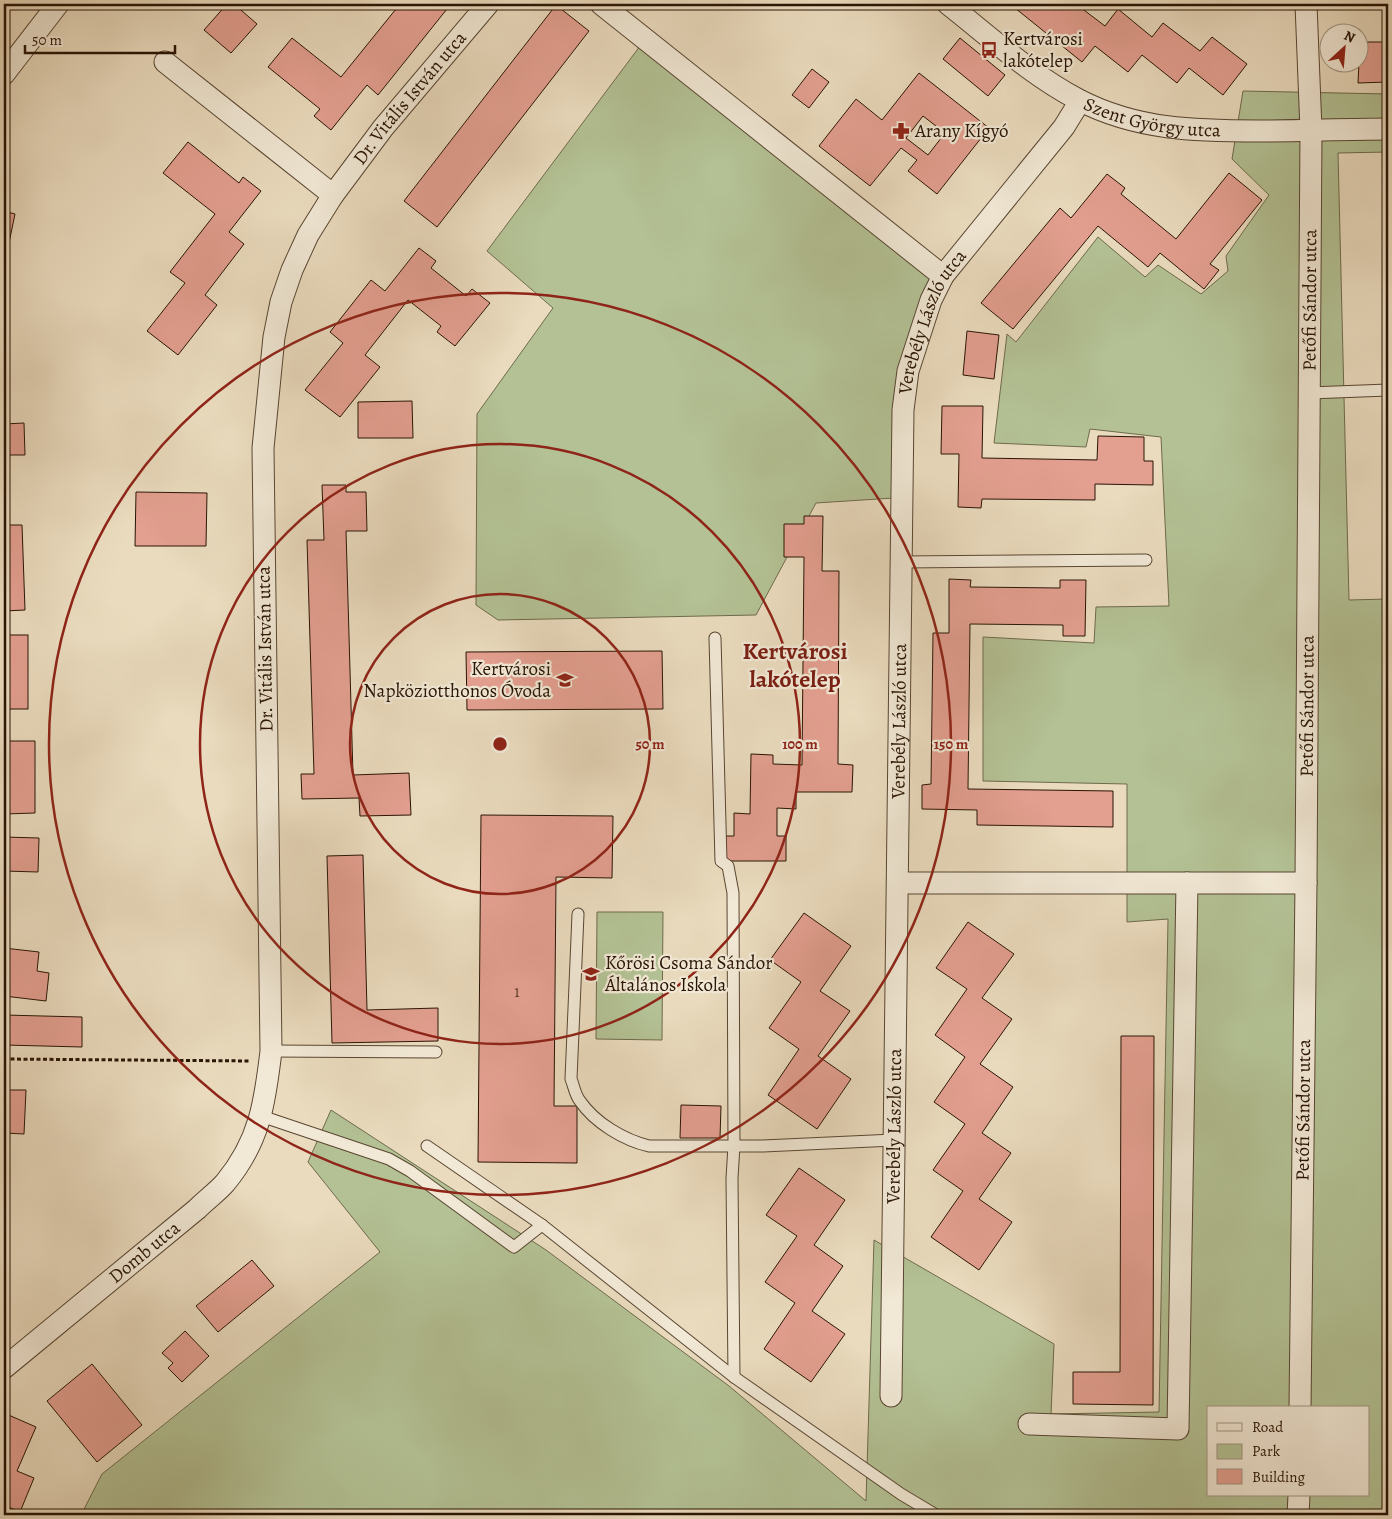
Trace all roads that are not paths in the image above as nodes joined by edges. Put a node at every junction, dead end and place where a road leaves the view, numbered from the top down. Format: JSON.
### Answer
{"nodes":[{"id":1,"x":58,"y":4,"type":"edge"},
{"id":2,"x":488,"y":4,"type":"edge"},
{"id":3,"x":601,"y":4,"type":"edge"},
{"id":4,"x":948,"y":4,"type":"edge"},
{"id":5,"x":1306,"y":4,"type":"edge"},
{"id":6,"x":165,"y":62,"type":"dead end"},
{"id":7,"x":4,"y":74,"type":"edge"},
{"id":8,"x":1080,"y":101,"type":"junction"},
{"id":9,"x":1388,"y":128,"type":"edge"},
{"id":10,"x":1311,"y":130,"type":"junction"},
{"id":11,"x":333,"y":195,"type":"junction"},
{"id":12,"x":943,"y":276,"type":"junction"},
{"id":13,"x":1388,"y":390,"type":"edge"},
{"id":14,"x":1309,"y":393,"type":"junction"},
{"id":15,"x":1146,"y":560,"type":"dead end"},
{"id":16,"x":902,"y":562,"type":"junction"},
{"id":17,"x":716,"y":638,"type":"dead end"},
{"id":18,"x":898,"y":883,"type":"junction"},
{"id":19,"x":1187,"y":883,"type":"junction"},
{"id":20,"x":1306,"y":883,"type":"junction"},
{"id":21,"x":578,"y":914,"type":"dead end"},
{"id":22,"x":436,"y":1052,"type":"dead end"},
{"id":23,"x":270,"y":1056,"type":"junction"},
{"id":24,"x":261,"y":1116,"type":"junction"},
{"id":25,"x":894,"y":1140,"type":"junction"},
{"id":26,"x":427,"y":1146,"type":"dead end"},
{"id":27,"x":734,"y":1146,"type":"junction"},
{"id":28,"x":542,"y":1225,"type":"junction"},
{"id":29,"x":4,"y":1368,"type":"edge"},
{"id":30,"x":734,"y":1377,"type":"junction"},
{"id":31,"x":891,"y":1396,"type":"dead end"},
{"id":32,"x":1300,"y":1406,"type":"edge"},
{"id":33,"x":1029,"y":1424,"type":"dead end"},
{"id":34,"x":1299,"y":1496,"type":"edge"},
{"id":35,"x":936,"y":1515,"type":"edge"},
{"id":36,"x":1298,"y":1515,"type":"edge"}],
"edges":[{"from":1,"to":7,"type":"street"},
{"from":2,"to":11,"type":"street","name":"Dr. Vitális István utca"},
{"from":3,"to":12,"type":"street"},
{"from":4,"to":8,"type":"street","name":"Szent György utca"},
{"from":5,"to":10,"type":"street","name":"Petőfi Sándor utca"},
{"from":6,"to":11,"type":"street"},
{"from":8,"to":10,"type":"street","name":"Szent György utca"},
{"from":8,"to":12,"type":"street","name":"Verebély László utca"},
{"from":9,"to":10,"type":"street","name":"Szent György utca"},
{"from":10,"to":14,"type":"street","name":"Petőfi Sándor utca"},
{"from":11,"to":23,"type":"street","name":"Dr. Vitális István utca"},
{"from":12,"to":16,"type":"street","name":"Verebély László utca"},
{"from":13,"to":14,"type":"lane"},
{"from":14,"to":20,"type":"street","name":"Petőfi Sándor utca"},
{"from":15,"to":16,"type":"lane"},
{"from":16,"to":18,"type":"street","name":"Verebély László utca"},
{"from":17,"to":27,"type":"lane"},
{"from":18,"to":19,"type":"street"},
{"from":18,"to":25,"type":"street","name":"Verebély László utca"},
{"from":19,"to":20,"type":"street"},
{"from":19,"to":33,"type":"street"},
{"from":20,"to":32,"type":"street","name":"Petőfi Sándor utca"},
{"from":21,"to":27,"type":"lane"},
{"from":22,"to":23,"type":"lane"},
{"from":23,"to":24,"type":"street","name":"Dr. Vitális István utca"},
{"from":24,"to":28,"type":"lane"},
{"from":24,"to":29,"type":"street","name":"Domb utca"},
{"from":25,"to":27,"type":"lane"},
{"from":25,"to":31,"type":"street","name":"Verebély László utca"},
{"from":26,"to":28,"type":"lane"},
{"from":27,"to":30,"type":"lane"},
{"from":28,"to":30,"type":"lane"},
{"from":30,"to":35,"type":"lane"},
{"from":34,"to":36,"type":"street"}]}
